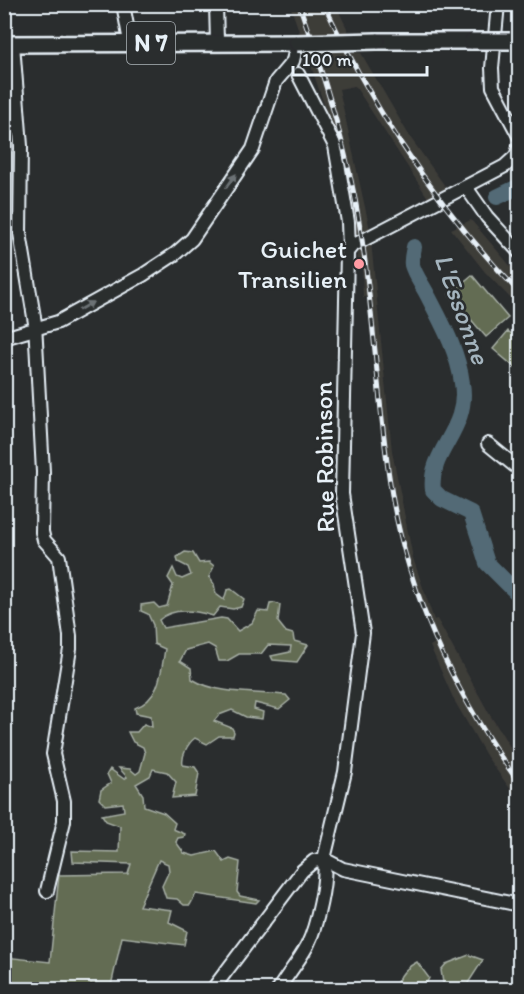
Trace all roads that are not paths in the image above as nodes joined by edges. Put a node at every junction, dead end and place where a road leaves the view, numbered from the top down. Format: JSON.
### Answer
{"nodes":[{"id":1,"x":123,"y":4,"type":"edge"},
{"id":2,"x":216,"y":4,"type":"edge"},
{"id":3,"x":498,"y":4,"type":"edge"},
{"id":4,"x":515,"y":40,"type":"edge"},
{"id":5,"x":130,"y":42,"type":"junction"},
{"id":6,"x":217,"y":42,"type":"junction"},
{"id":7,"x":297,"y":43,"type":"junction"},
{"id":8,"x":9,"y":44,"type":"edge"},
{"id":9,"x":298,"y":74,"type":"dead end"},
{"id":10,"x":514,"y":117,"type":"edge"},
{"id":11,"x":519,"y":146,"type":"edge"},
{"id":12,"x":466,"y":187,"type":"junction"},
{"id":13,"x":349,"y":249,"type":"junction"},
{"id":14,"x":519,"y":253,"type":"edge"},
{"id":15,"x":34,"y":331,"type":"junction"},
{"id":16,"x":4,"y":338,"type":"edge"},
{"id":17,"x":488,"y":444,"type":"dead end"},
{"id":18,"x":519,"y":470,"type":"edge"},
{"id":19,"x":324,"y":859,"type":"junction"},
{"id":20,"x":47,"y":891,"type":"dead end"},
{"id":21,"x":519,"y":905,"type":"edge"},
{"id":22,"x":213,"y":990,"type":"edge"},
{"id":23,"x":278,"y":990,"type":"edge"}],
"edges":[{"from":1,"to":5,"type":"street"},
{"from":2,"to":6,"type":"street"},
{"from":3,"to":10,"type":"street"},
{"from":4,"to":7,"type":"main road","number":"N 7","bridge":true},
{"from":5,"to":6,"type":"main road","number":"N 7"},
{"from":5,"to":8,"type":"main road","number":"N 7"},
{"from":6,"to":7,"type":"main road","number":"N 7"},
{"from":15,"to":7,"type":"street","one_way":true},
{"from":8,"to":15,"type":"street"},
{"from":9,"to":13,"type":"street","name":"Rue Robinson"},
{"from":10,"to":11,"type":"street"},
{"from":11,"to":12,"type":"street"},
{"from":12,"to":13,"type":"street"},
{"from":12,"to":14,"type":"street"},
{"from":13,"to":19,"type":"street","name":"Rue Robinson"},
{"from":15,"to":16,"type":"street"},
{"from":15,"to":20,"type":"street"},
{"from":17,"to":18,"type":"street"},
{"from":19,"to":21,"type":"street"},
{"from":19,"to":22,"type":"street"},
{"from":19,"to":23,"type":"street","name":"Rue Robinson"}]}
